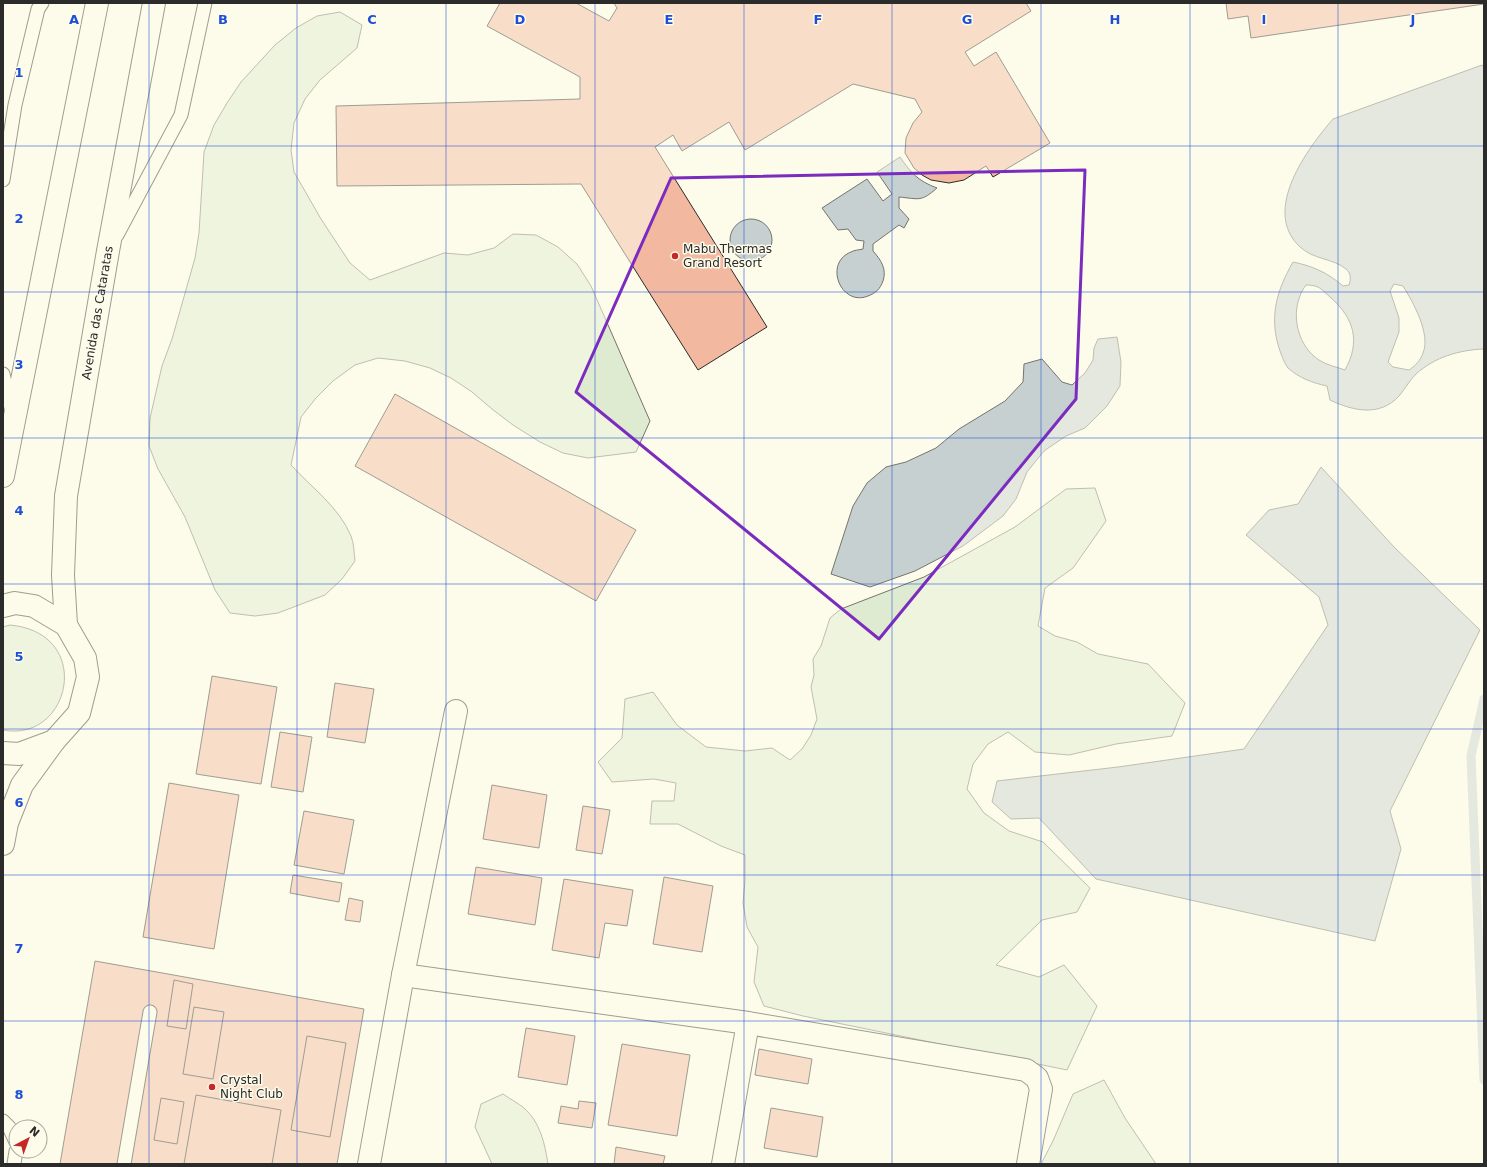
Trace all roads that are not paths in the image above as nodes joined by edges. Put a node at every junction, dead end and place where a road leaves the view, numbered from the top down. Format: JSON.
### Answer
{"nodes":[{"id":1,"x":42,"y":3,"type":"edge"},
{"id":2,"x":97,"y":3,"type":"edge"},
{"id":3,"x":154,"y":3,"type":"edge"},
{"id":4,"x":206,"y":3,"type":"edge"},
{"id":5,"x":3,"y":180,"type":"edge"},
{"id":6,"x":108,"y":250,"type":"junction"},
{"id":7,"x":3,"y":374,"type":"edge"},
{"id":8,"x":14,"y":421,"type":"junction"},
{"id":9,"x":3,"y":476,"type":"edge"},
{"id":10,"x":3,"y":606,"type":"edge"},
{"id":11,"x":66,"y":625,"type":"junction"},
{"id":12,"x":456,"y":711,"type":"dead end"},
{"id":13,"x":54,"y":741,"type":"junction"},
{"id":14,"x":3,"y":753,"type":"edge"},
{"id":15,"x":3,"y":844,"type":"edge"},
{"id":16,"x":403,"y":975,"type":"junction"},
{"id":17,"x":150,"y":1012,"type":"dead end"},
{"id":18,"x":748,"y":1023,"type":"junction"},
{"id":19,"x":124,"y":1164,"type":"edge"},
{"id":20,"x":369,"y":1164,"type":"edge"},
{"id":21,"x":723,"y":1164,"type":"edge"},
{"id":22,"x":1028,"y":1164,"type":"edge"}],
"edges":[{"from":1,"to":5,"type":"lane"},
{"from":2,"to":8,"type":"main road"},
{"from":3,"to":6,"type":"main road","name":"Avenida das Cataratas"},
{"from":4,"to":6,"type":"lane"},
{"from":6,"to":11,"type":"main road","name":"Avenida das Cataratas"},
{"from":7,"to":8,"type":"lane"},
{"from":8,"to":9,"type":"main road"},
{"from":10,"to":11,"type":"main road"},
{"from":11,"to":13,"type":"main road"},
{"from":12,"to":16,"type":"main road"},
{"from":13,"to":14,"type":"main road"},
{"from":13,"to":15,"type":"main road"},
{"from":16,"to":18,"type":"main road"},
{"from":16,"to":20,"type":"main road"},
{"from":17,"to":19,"type":"lane"},
{"from":18,"to":21,"type":"main road"},
{"from":18,"to":22,"type":"main road"}]}
